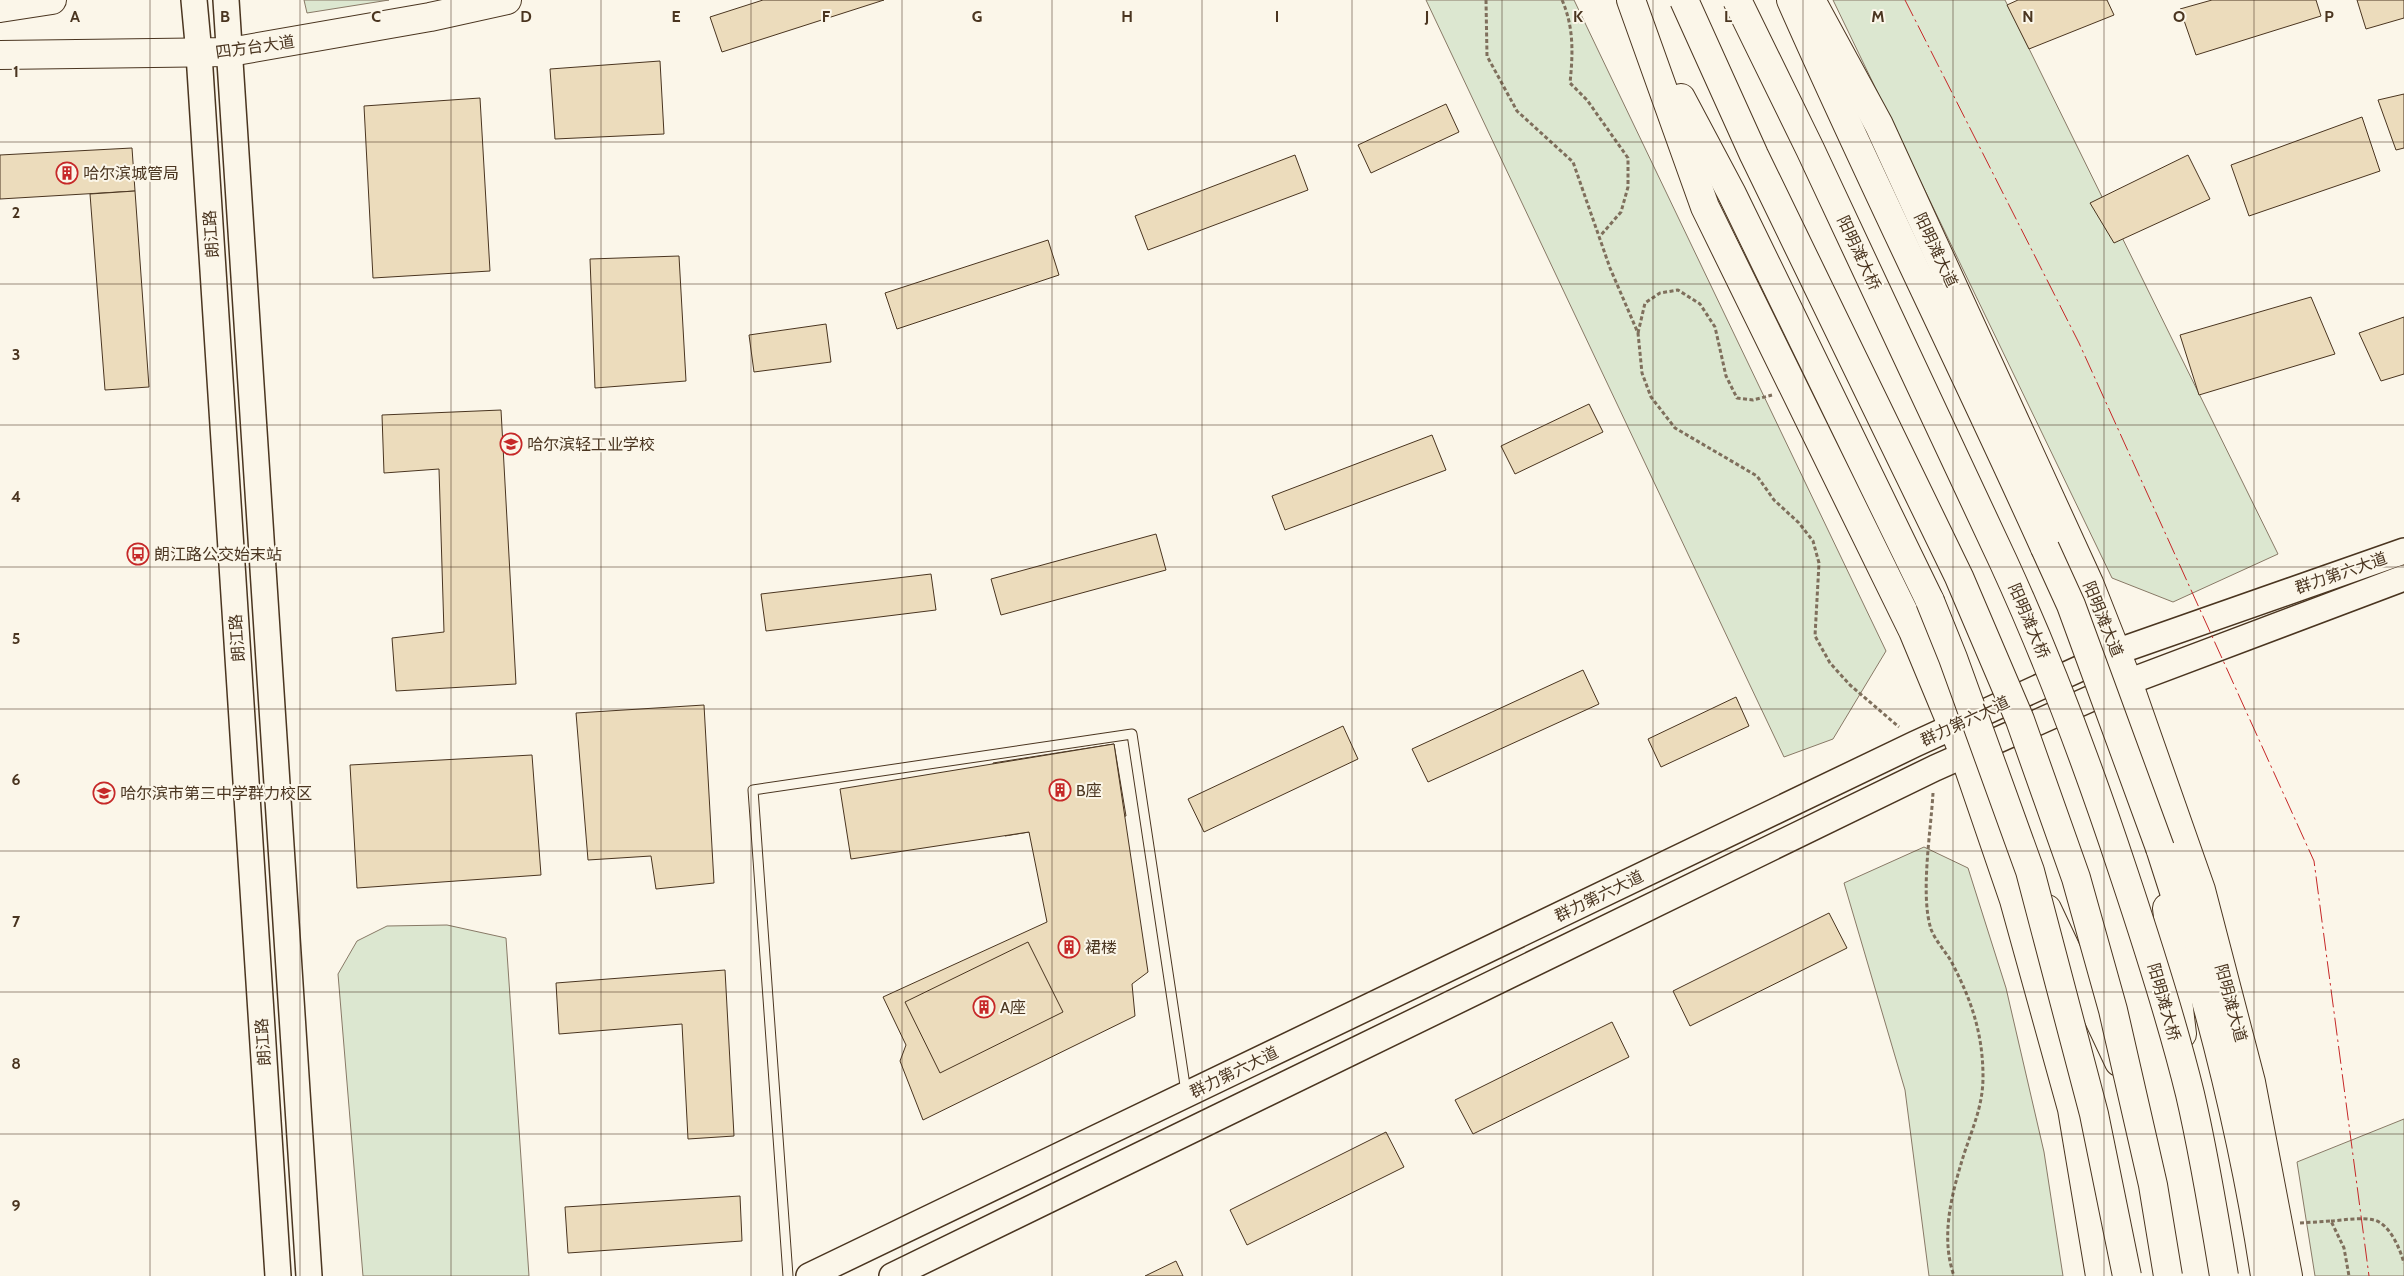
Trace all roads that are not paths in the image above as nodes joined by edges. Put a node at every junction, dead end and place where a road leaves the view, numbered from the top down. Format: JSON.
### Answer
{"nodes":[{"id":1,"x":52,"y":0,"type":"edge"},
{"id":2,"x":194,"y":0,"type":"edge"},
{"id":3,"x":226,"y":0,"type":"edge"},
{"id":4,"x":507,"y":0,"type":"edge"},
{"id":5,"x":1684,"y":0,"type":"edge"},
{"id":6,"x":1737,"y":0,"type":"edge"},
{"id":7,"x":1791,"y":0,"type":"edge"},
{"id":8,"x":1811,"y":0,"type":"edge"},
{"id":9,"x":1633,"y":6,"type":"edge"},
{"id":10,"x":0,"y":8,"type":"edge"},
{"id":11,"x":230,"y":52,"type":"junction"},
{"id":12,"x":199,"y":54,"type":"junction"},
{"id":13,"x":0,"y":55,"type":"edge"},
{"id":14,"x":2404,"y":551,"type":"edge"},
{"id":15,"x":2404,"y":578,"type":"edge"},
{"id":16,"x":2116,"y":652,"type":"junction"},
{"id":17,"x":2128,"y":682,"type":"junction"},
{"id":18,"x":1952,"y":726,"type":"junction"},
{"id":19,"x":1964,"y":754,"type":"junction"},
{"id":20,"x":2160,"y":848,"type":"junction"},
{"id":21,"x":2030,"y":871,"type":"junction"},
{"id":22,"x":2190,"y":1093,"type":"junction"},
{"id":23,"x":1187,"y":1094,"type":"junction"},
{"id":24,"x":2134,"y":1094,"type":"junction"},
{"id":25,"x":278,"y":1276,"type":"edge"},
{"id":26,"x":309,"y":1276,"type":"edge"},
{"id":27,"x":788,"y":1276,"type":"edge"},
{"id":28,"x":809,"y":1276,"type":"edge"},
{"id":29,"x":892,"y":1276,"type":"edge"},
{"id":30,"x":2100,"y":1276,"type":"edge"},
{"id":31,"x":2127,"y":1276,"type":"edge"},
{"id":32,"x":2168,"y":1276,"type":"edge"},
{"id":33,"x":2224,"y":1276,"type":"edge"},
{"id":34,"x":2265,"y":1276,"type":"edge"},
{"id":35,"x":2288,"y":1276,"type":"edge"}],
"edges":[{"from":1,"to":10,"type":"main road"},
{"from":2,"to":12,"type":"main road","name":"朗江路"},
{"from":3,"to":11,"type":"main road","name":"朗江路"},
{"from":4,"to":11,"type":"main road","name":"四方台大道"},
{"from":5,"to":24,"type":"main road","bridge":true},
{"from":6,"to":22,"type":"main road","name":"阳明滩大桥","bridge":true},
{"from":7,"to":20,"type":"main road","bridge":true},
{"from":8,"to":16,"type":"main road","name":"阳明滩大道"},
{"from":9,"to":18,"type":"main road"},
{"from":9,"to":21,"type":"main road","bridge":true},
{"from":11,"to":12,"type":"main road","name":"四方台大道"},
{"from":11,"to":26,"type":"main road","name":"朗江路"},
{"from":12,"to":13,"type":"main road","name":"四方台大道"},
{"from":12,"to":25,"type":"main road","name":"朗江路"},
{"from":14,"to":16,"type":"main road","name":"群力第六大道"},
{"from":15,"to":17,"type":"main road","name":"群力第六大道"},
{"from":16,"to":17,"type":"main road","name":"阳明滩大道"},
{"from":16,"to":18,"type":"main road","name":"群力第六大道"},
{"from":17,"to":19,"type":"main road","name":"群力第六大道"},
{"from":17,"to":35,"type":"main road","name":"阳明滩大道"},
{"from":18,"to":19,"type":"main road"},
{"from":18,"to":23,"type":"main road","name":"群力第六大道"},
{"from":19,"to":29,"type":"main road","name":"群力第六大道"},
{"from":19,"to":30,"type":"main road"},
{"from":20,"to":22,"type":"main road","bridge":true},
{"from":20,"to":34,"type":"main road"},
{"from":21,"to":24,"type":"main road","bridge":true},
{"from":21,"to":31,"type":"main road","bridge":true},
{"from":22,"to":33,"type":"main road","name":"阳明滩大桥","bridge":true},
{"from":23,"to":27,"type":"lane"},
{"from":23,"to":28,"type":"main road","name":"群力第六大道"},
{"from":24,"to":32,"type":"main road","bridge":true}]}
